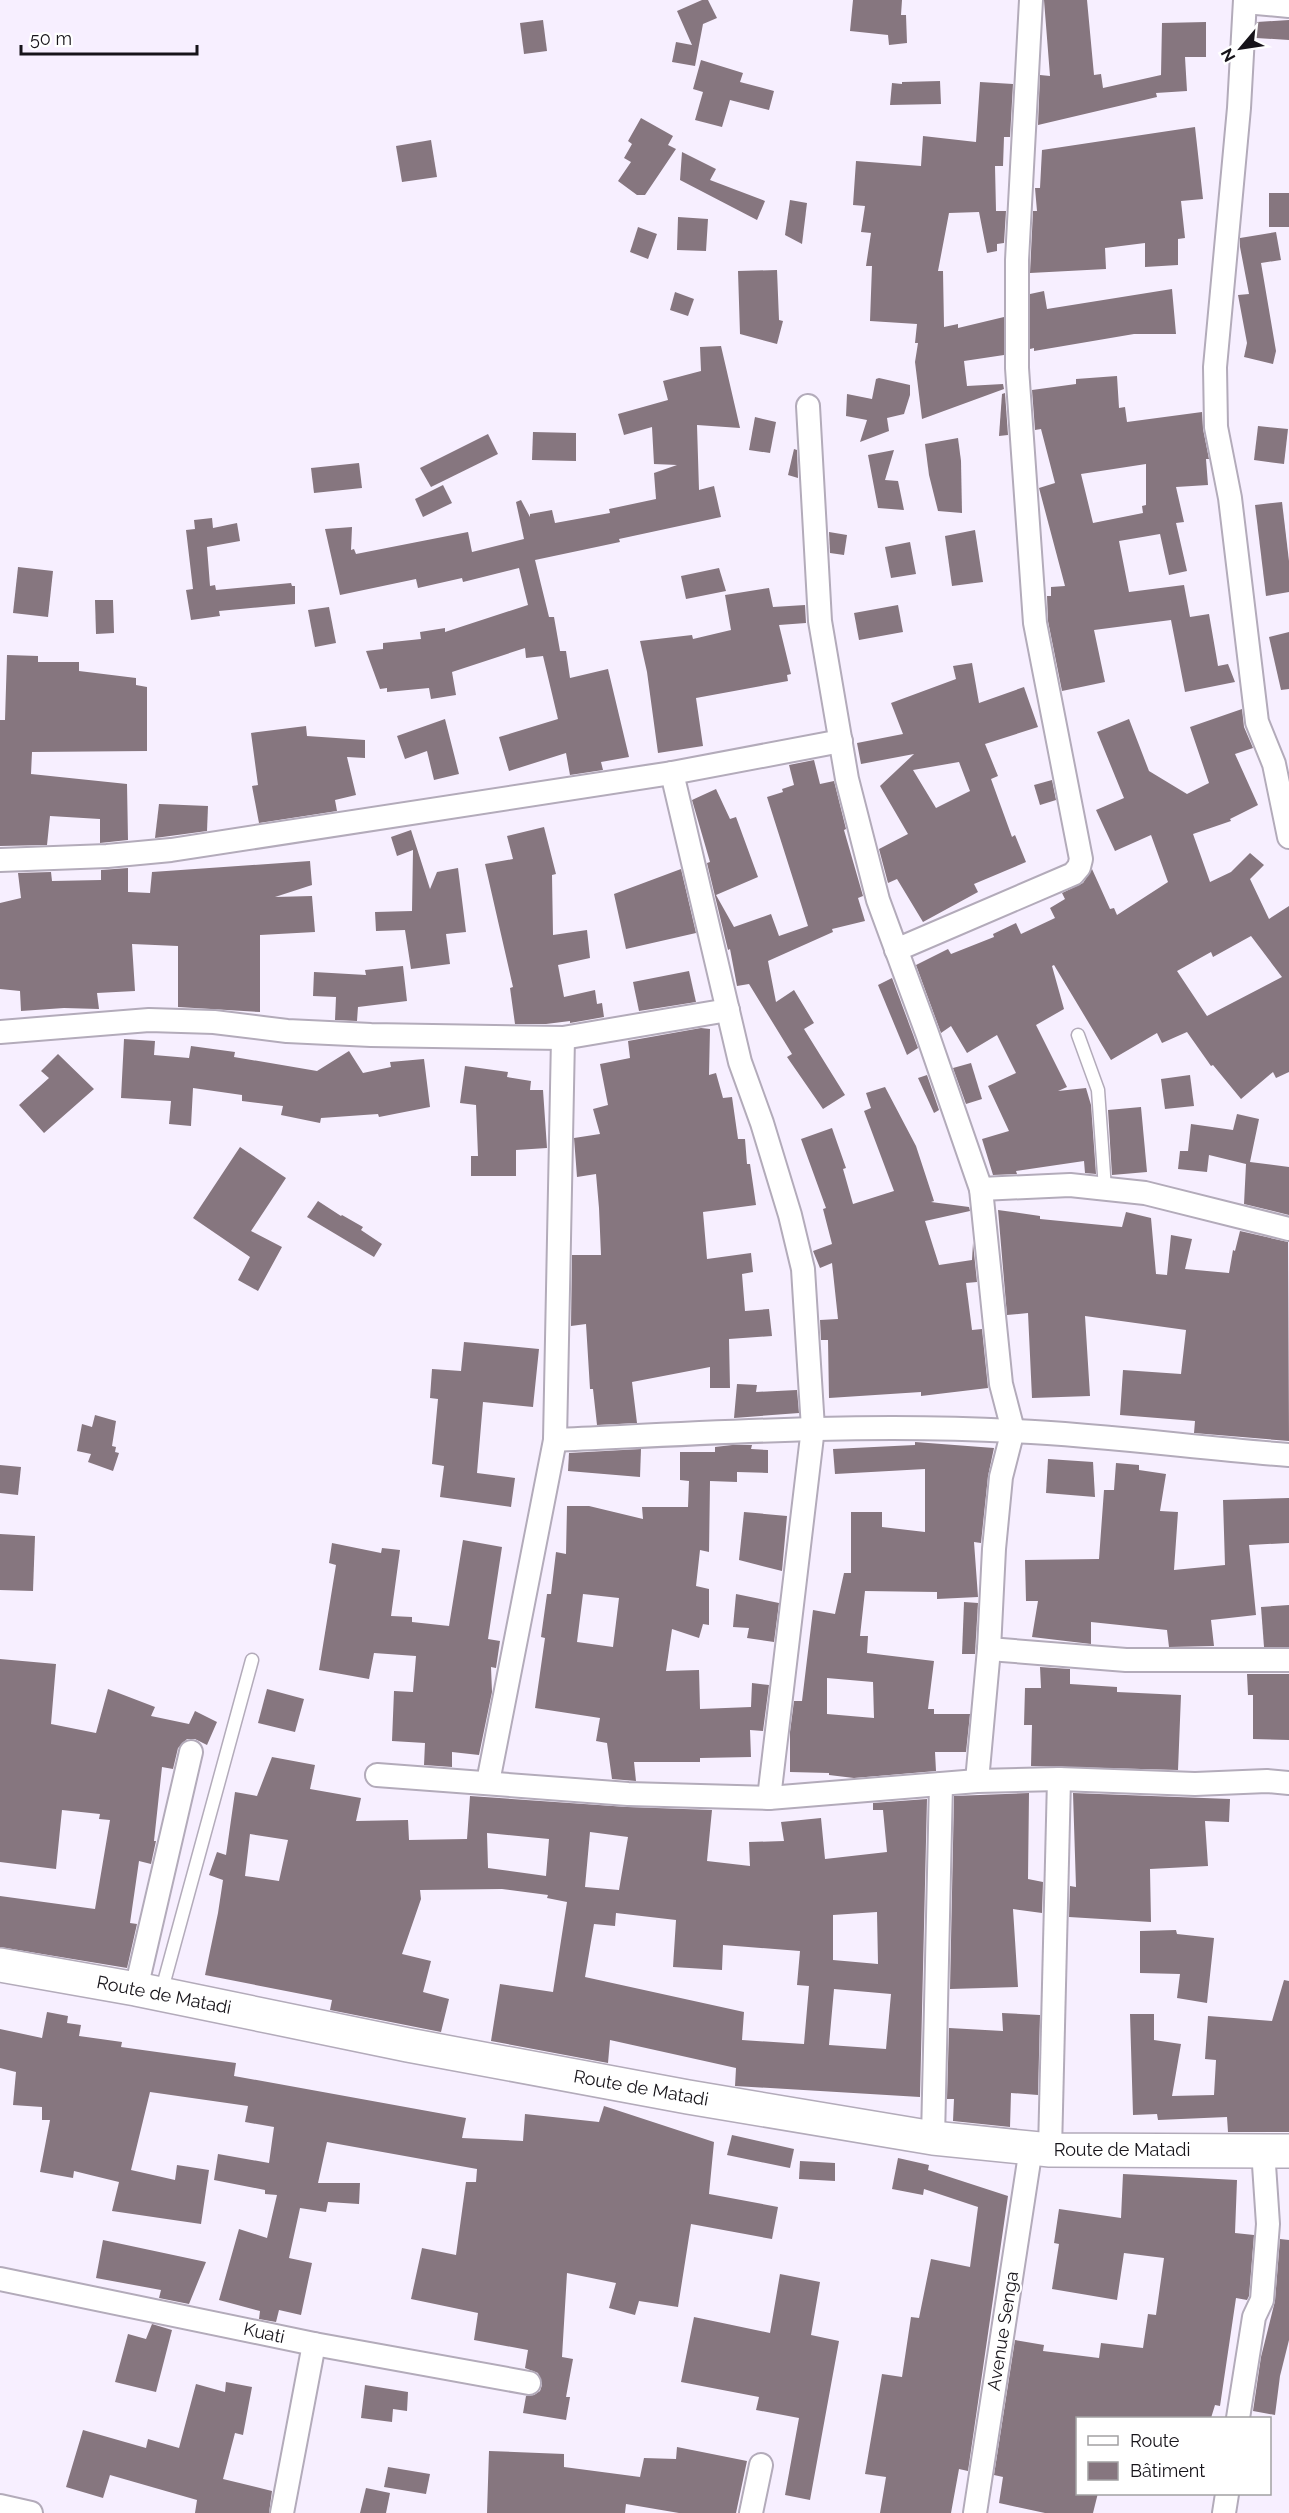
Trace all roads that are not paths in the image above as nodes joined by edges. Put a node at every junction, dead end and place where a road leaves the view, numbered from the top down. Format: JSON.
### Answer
{"nodes":[{"id":1,"x":1031,"y":0,"type":"edge"},
{"id":2,"x":1245,"y":1,"type":"edge"},
{"id":3,"x":1289,"y":6,"type":"edge"},
{"id":4,"x":808,"y":406,"type":"dead end"},
{"id":5,"x":841,"y":741,"type":"junction"},
{"id":6,"x":672,"y":773,"type":"junction"},
{"id":7,"x":1289,"y":837,"type":"edge"},
{"id":8,"x":0,"y":860,"type":"edge"},
{"id":9,"x":896,"y":950,"type":"junction"},
{"id":10,"x":728,"y":1010,"type":"junction"},
{"id":11,"x":0,"y":1032,"type":"edge"},
{"id":12,"x":1078,"y":1035,"type":"dead end"},
{"id":13,"x":562,"y":1038,"type":"junction"},
{"id":14,"x":1105,"y":1189,"type":"junction"},
{"id":15,"x":981,"y":1190,"type":"junction"},
{"id":16,"x":1289,"y":1229,"type":"edge"},
{"id":17,"x":813,"y":1428,"type":"junction"},
{"id":18,"x":1012,"y":1430,"type":"junction"},
{"id":19,"x":555,"y":1440,"type":"junction"},
{"id":20,"x":1289,"y":1455,"type":"edge"},
{"id":21,"x":989,"y":1649,"type":"junction"},
{"id":22,"x":252,"y":1660,"type":"dead end"},
{"id":23,"x":1289,"y":1660,"type":"edge"},
{"id":24,"x":191,"y":1752,"type":"dead end"},
{"id":25,"x":378,"y":1775,"type":"dead end"},
{"id":26,"x":1059,"y":1779,"type":"junction"},
{"id":27,"x":976,"y":1781,"type":"junction"},
{"id":28,"x":488,"y":1782,"type":"junction"},
{"id":29,"x":1289,"y":1783,"type":"edge"},
{"id":30,"x":941,"y":1784,"type":"junction"},
{"id":31,"x":769,"y":1797,"type":"junction"},
{"id":32,"x":0,"y":1965,"type":"edge"},
{"id":33,"x":148,"y":1991,"type":"junction"},
{"id":34,"x":933,"y":2138,"type":"junction"},
{"id":35,"x":1041,"y":2149,"type":"junction"},
{"id":36,"x":1276,"y":2151,"type":"edge"},
{"id":37,"x":0,"y":2279,"type":"edge"},
{"id":38,"x":314,"y":2344,"type":"junction"},
{"id":39,"x":530,"y":2384,"type":"dead end"},
{"id":40,"x":1238,"y":2417,"type":"edge"},
{"id":41,"x":761,"y":2464,"type":"dead end"},
{"id":42,"x":1227,"y":2495,"type":"edge"},
{"id":43,"x":0,"y":2506,"type":"edge"},
{"id":44,"x":31,"y":2513,"type":"edge"},
{"id":45,"x":282,"y":2513,"type":"edge"},
{"id":46,"x":751,"y":2513,"type":"edge"},
{"id":47,"x":975,"y":2513,"type":"edge"},
{"id":48,"x":1224,"y":2513,"type":"edge"}],
"edges":[{"from":1,"to":9,"type":"street"},
{"from":2,"to":3,"type":"street"},
{"from":2,"to":7,"type":"street"},
{"from":4,"to":5,"type":"street"},
{"from":5,"to":6,"type":"street"},
{"from":5,"to":9,"type":"street"},
{"from":6,"to":8,"type":"street"},
{"from":6,"to":10,"type":"street"},
{"from":9,"to":15,"type":"street"},
{"from":10,"to":13,"type":"street"},
{"from":10,"to":17,"type":"street"},
{"from":11,"to":13,"type":"street"},
{"from":12,"to":14,"type":"lane"},
{"from":13,"to":19,"type":"street"},
{"from":14,"to":15,"type":"street"},
{"from":14,"to":16,"type":"street"},
{"from":15,"to":18,"type":"street"},
{"from":17,"to":18,"type":"street"},
{"from":17,"to":19,"type":"street"},
{"from":17,"to":31,"type":"street"},
{"from":18,"to":20,"type":"street"},
{"from":18,"to":21,"type":"street"},
{"from":19,"to":28,"type":"street"},
{"from":21,"to":23,"type":"street"},
{"from":21,"to":27,"type":"street"},
{"from":22,"to":33,"type":"lane"},
{"from":24,"to":33,"type":"street"},
{"from":25,"to":28,"type":"street"},
{"from":26,"to":27,"type":"street"},
{"from":26,"to":29,"type":"street"},
{"from":26,"to":35,"type":"street","name":"Avenue Senga"},
{"from":27,"to":30,"type":"street"},
{"from":28,"to":31,"type":"street"},
{"from":30,"to":31,"type":"street"},
{"from":30,"to":34,"type":"street"},
{"from":32,"to":33,"type":"highway","name":"Route de Matadi"},
{"from":33,"to":34,"type":"highway","name":"Route de Matadi"},
{"from":34,"to":35,"type":"highway","name":"Route de Matadi"},
{"from":35,"to":36,"type":"highway","name":"Route de Matadi"},
{"from":35,"to":47,"type":"street","name":"Avenue Senga"},
{"from":36,"to":40,"type":"street"},
{"from":37,"to":38,"type":"street","name":"Kuati"},
{"from":38,"to":39,"type":"street","name":"Kuati"},
{"from":38,"to":45,"type":"street"},
{"from":41,"to":46,"type":"street"},
{"from":42,"to":48,"type":"street"},
{"from":43,"to":44,"type":"street"}]}
